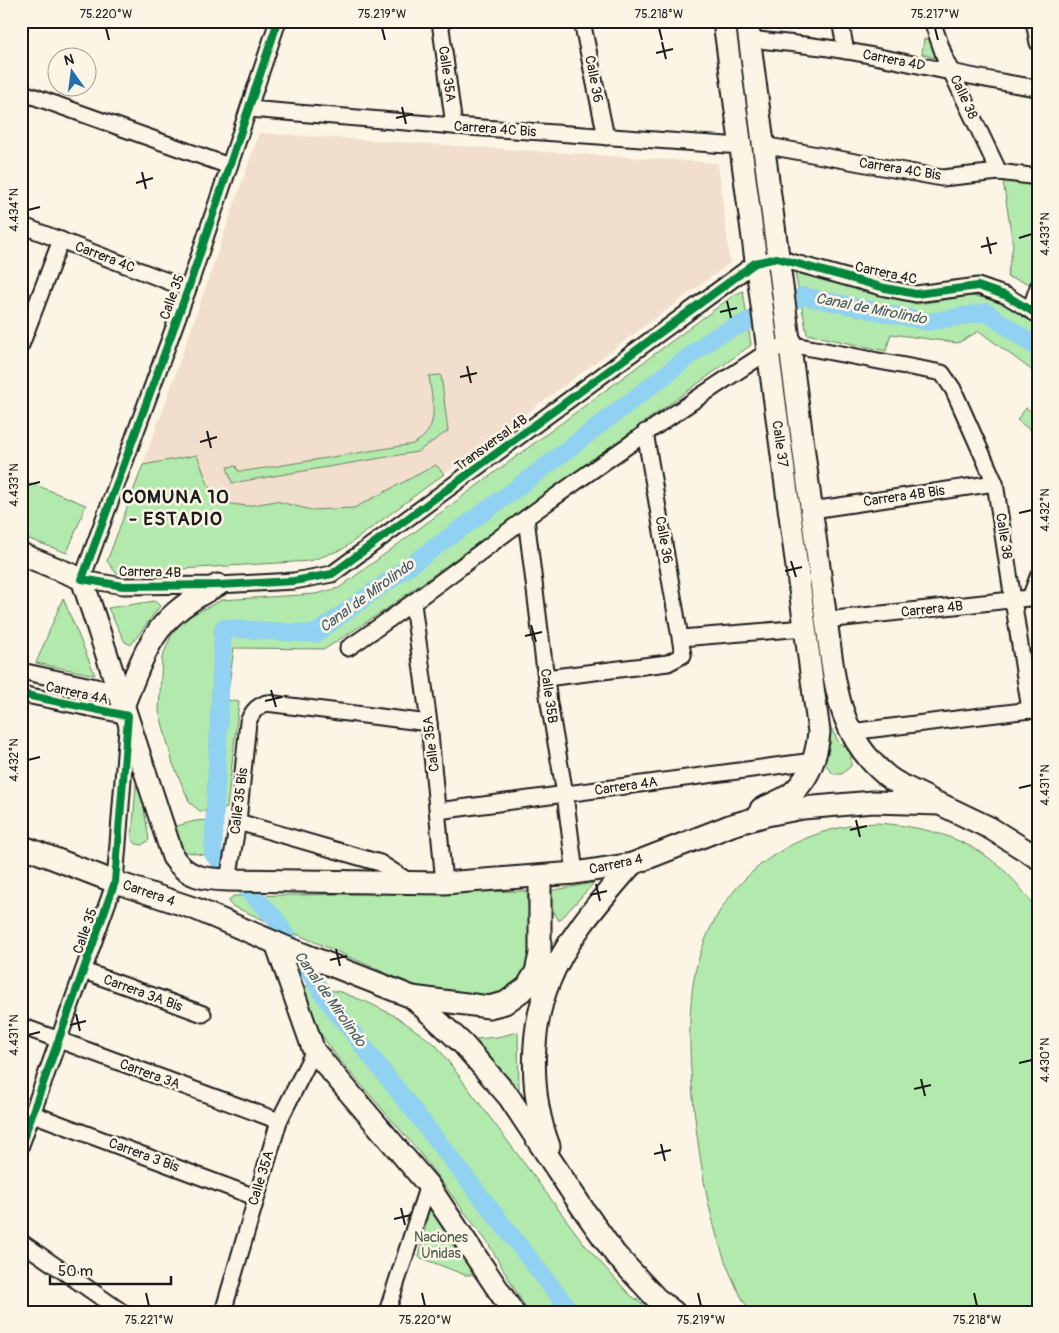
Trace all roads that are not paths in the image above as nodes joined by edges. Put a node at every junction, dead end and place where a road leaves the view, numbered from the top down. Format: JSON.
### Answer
{"nodes":[{"id":1,"x":278,"y":21,"type":"edge"},
{"id":2,"x":440,"y":21,"type":"edge"},
{"id":3,"x":582,"y":21,"type":"edge"},
{"id":4,"x":724,"y":21,"type":"edge"},
{"id":5,"x":840,"y":21,"type":"edge"},
{"id":6,"x":932,"y":21,"type":"edge"},
{"id":7,"x":1034,"y":21,"type":"edge"},
{"id":8,"x":748,"y":30,"type":"edge"},
{"id":9,"x":1038,"y":43,"type":"edge"},
{"id":10,"x":846,"y":51,"type":"junction"},
{"id":11,"x":953,"y":71,"type":"junction"},
{"id":12,"x":1038,"y":88,"type":"edge"},
{"id":13,"x":21,"y":92,"type":"edge"},
{"id":14,"x":249,"y":109,"type":"junction"},
{"id":15,"x":454,"y":126,"type":"junction"},
{"id":16,"x":606,"y":137,"type":"junction"},
{"id":17,"x":763,"y":145,"type":"junction"},
{"id":18,"x":741,"y":146,"type":"junction"},
{"id":19,"x":229,"y":166,"type":"junction"},
{"id":20,"x":999,"y":172,"type":"junction"},
{"id":21,"x":1038,"y":177,"type":"edge"},
{"id":22,"x":21,"y":225,"type":"edge"},
{"id":23,"x":61,"y":240,"type":"junction"},
{"id":24,"x":755,"y":263,"type":"junction"},
{"id":25,"x":779,"y":267,"type":"junction"},
{"id":26,"x":1038,"y":287,"type":"edge"},
{"id":27,"x":188,"y":289,"type":"junction"},
{"id":28,"x":1034,"y":312,"type":"edge"},
{"id":29,"x":789,"y":338,"type":"junction"},
{"id":30,"x":21,"y":345,"type":"edge"},
{"id":31,"x":767,"y":346,"type":"junction"},
{"id":32,"x":645,"y":432,"type":"junction"},
{"id":33,"x":996,"y":483,"type":"junction"},
{"id":34,"x":812,"y":510,"type":"junction"},
{"id":35,"x":526,"y":518,"type":"junction"},
{"id":36,"x":21,"y":554,"type":"edge"},
{"id":37,"x":1038,"y":576,"type":"edge"},
{"id":38,"x":82,"y":578,"type":"junction"},
{"id":39,"x":218,"y":585,"type":"junction"},
{"id":40,"x":1034,"y":597,"type":"edge"},
{"id":41,"x":1014,"y":600,"type":"junction"},
{"id":42,"x":413,"y":604,"type":"junction"},
{"id":43,"x":826,"y":620,"type":"junction"},
{"id":44,"x":804,"y":628,"type":"junction"},
{"id":45,"x":682,"y":643,"type":"junction"},
{"id":46,"x":348,"y":648,"type":"dead end"},
{"id":47,"x":21,"y":671,"type":"edge"},
{"id":48,"x":546,"y":678,"type":"junction"},
{"id":49,"x":21,"y":694,"type":"edge"},
{"id":50,"x":124,"y":704,"type":"junction"},
{"id":51,"x":1034,"y":711,"type":"edge"},
{"id":52,"x":429,"y":723,"type":"junction"},
{"id":53,"x":850,"y":732,"type":"junction"},
{"id":54,"x":813,"y":760,"type":"junction"},
{"id":55,"x":564,"y":794,"type":"junction"},
{"id":56,"x":940,"y":804,"type":"junction"},
{"id":57,"x":438,"y":811,"type":"junction"},
{"id":58,"x":238,"y":822,"type":"junction"},
{"id":59,"x":732,"y":825,"type":"junction"},
{"id":60,"x":21,"y":846,"type":"edge"},
{"id":61,"x":1038,"y":858,"type":"edge"},
{"id":62,"x":632,"y":864,"type":"junction"},
{"id":63,"x":574,"y":873,"type":"junction"},
{"id":64,"x":540,"y":877,"type":"junction"},
{"id":65,"x":203,"y":879,"type":"junction"},
{"id":66,"x":230,"y":880,"type":"junction"},
{"id":67,"x":115,"y":882,"type":"junction"},
{"id":68,"x":412,"y":883,"type":"junction"},
{"id":69,"x":444,"y":883,"type":"junction"},
{"id":70,"x":196,"y":910,"type":"junction"},
{"id":71,"x":283,"y":946,"type":"junction"},
{"id":72,"x":84,"y":971,"type":"junction"},
{"id":73,"x":412,"y":997,"type":"junction"},
{"id":74,"x":203,"y":1014,"type":"dead end"},
{"id":75,"x":21,"y":1026,"type":"edge"},
{"id":76,"x":59,"y":1042,"type":"junction"},
{"id":77,"x":314,"y":1051,"type":"junction"},
{"id":78,"x":33,"y":1114,"type":"junction"},
{"id":79,"x":279,"y":1121,"type":"junction"},
{"id":80,"x":21,"y":1145,"type":"edge"},
{"id":81,"x":561,"y":1176,"type":"junction"},
{"id":82,"x":428,"y":1185,"type":"junction"},
{"id":83,"x":255,"y":1197,"type":"junction"},
{"id":84,"x":21,"y":1242,"type":"edge"},
{"id":85,"x":122,"y":1312,"type":"edge"},
{"id":86,"x":223,"y":1312,"type":"edge"},
{"id":87,"x":387,"y":1312,"type":"edge"},
{"id":88,"x":514,"y":1312,"type":"edge"},
{"id":89,"x":674,"y":1312,"type":"edge"}],
"edges":[{"from":1,"to":14,"type":"street","name":"Calle 35"},
{"from":2,"to":15,"type":"street","name":"Calle 35A"},
{"from":3,"to":16,"type":"street","name":"Calle 36"},
{"from":4,"to":18,"type":"main road","name":"Calle 37"},
{"from":5,"to":10,"type":"street"},
{"from":6,"to":11,"type":"street","name":"Calle 38"},
{"from":7,"to":9,"type":"street"},
{"from":8,"to":10,"type":"street","name":"Carrera 4D"},
{"from":8,"to":17,"type":"main road","name":"Calle 37"},
{"from":10,"to":11,"type":"street","name":"Carrera 4D"},
{"from":11,"to":12,"type":"street","name":"Carrera 4D"},
{"from":11,"to":20,"type":"street","name":"Calle 38"},
{"from":13,"to":19,"type":"street"},
{"from":14,"to":15,"type":"street","name":"Carrera 4C Bis"},
{"from":14,"to":19,"type":"street","name":"Calle 35"},
{"from":15,"to":16,"type":"street","name":"Carrera 4C Bis"},
{"from":16,"to":18,"type":"street","name":"Carrera 4C Bis"},
{"from":17,"to":20,"type":"street","name":"Carrera 4C Bis"},
{"from":17,"to":25,"type":"main road","name":"Calle 37"},
{"from":18,"to":24,"type":"main road","name":"Calle 37"},
{"from":19,"to":27,"type":"street","name":"Calle 35"},
{"from":20,"to":21,"type":"street","name":"Carrera 4C Bis"},
{"from":22,"to":23,"type":"street","name":"Carrera 4C"},
{"from":23,"to":27,"type":"street","name":"Carrera 4C"},
{"from":23,"to":30,"type":"street"},
{"from":24,"to":25,"type":"street","name":"Carrera 4C"},
{"from":24,"to":31,"type":"main road","name":"Calle 37"},
{"from":24,"to":39,"type":"street","name":"Transversal 4B"},
{"from":25,"to":28,"type":"street","name":"Carrera 4C"},
{"from":25,"to":29,"type":"main road","name":"Calle 37"},
{"from":26,"to":28,"type":"street"},
{"from":27,"to":38,"type":"street","name":"Calle 35"},
{"from":29,"to":31,"type":"street"},
{"from":29,"to":33,"type":"street","name":"Calle 38"},
{"from":29,"to":34,"type":"main road","name":"Calle 37"},
{"from":31,"to":32,"type":"street"},
{"from":31,"to":44,"type":"main road","name":"Calle 37"},
{"from":32,"to":35,"type":"street"},
{"from":32,"to":45,"type":"street","name":"Calle 36"},
{"from":33,"to":34,"type":"street","name":"Carrera 4B Bis"},
{"from":33,"to":41,"type":"street","name":"Calle 38"},
{"from":34,"to":43,"type":"main road","name":"Calle 37"},
{"from":35,"to":42,"type":"street"},
{"from":35,"to":48,"type":"street","name":"Calle 35B"},
{"from":36,"to":38,"type":"main road","name":"Carrera 4B"},
{"from":37,"to":40,"type":"street"},
{"from":38,"to":39,"type":"street","name":"Carrera 4B"},
{"from":38,"to":50,"type":"main road","name":"Calle 35"},
{"from":39,"to":50,"type":"main road"},
{"from":40,"to":41,"type":"street","name":"Carrera 4B"},
{"from":41,"to":43,"type":"street","name":"Carrera 4B"},
{"from":41,"to":51,"type":"street","name":"Calle 38"},
{"from":42,"to":46,"type":"street"},
{"from":42,"to":52,"type":"street","name":"Calle 35A"},
{"from":43,"to":53,"type":"main road","name":"Calle 37"},
{"from":44,"to":45,"type":"street"},
{"from":44,"to":54,"type":"main road","name":"Calle 37"},
{"from":45,"to":48,"type":"street"},
{"from":47,"to":50,"type":"street","name":"Carrera 4A"},
{"from":48,"to":55,"type":"street","name":"Calle 35B"},
{"from":49,"to":50,"type":"street","name":"Carrera 4A"},
{"from":50,"to":65,"type":"main road","name":"Calle 35"},
{"from":50,"to":67,"type":"street","name":"Calle 35"},
{"from":51,"to":53,"type":"street"},
{"from":52,"to":57,"type":"street","name":"Calle 35A"},
{"from":52,"to":58,"type":"street","name":"Calle 35 Bis"},
{"from":53,"to":56,"type":"main road","name":"Calle 37"},
{"from":54,"to":55,"type":"street","name":"Carrera 4A"},
{"from":54,"to":59,"type":"main road","name":"Calle 37"},
{"from":55,"to":57,"type":"street","name":"Carrera 4A"},
{"from":55,"to":63,"type":"street","name":"Calle 35B"},
{"from":56,"to":59,"type":"main road","name":"Carrera 4"},
{"from":56,"to":61,"type":"main road","name":"Carrera 4"},
{"from":57,"to":69,"type":"street","name":"Calle 35A"},
{"from":58,"to":66,"type":"street","name":"Calle 35 Bis"},
{"from":58,"to":68,"type":"street"},
{"from":59,"to":62,"type":"main road","name":"Carrera 4"},
{"from":60,"to":67,"type":"main road","name":"Carrera 4"},
{"from":62,"to":63,"type":"main road","name":"Carrera 4"},
{"from":62,"to":81,"type":"main road"},
{"from":63,"to":64,"type":"main road","name":"Carrera 4"},
{"from":64,"to":69,"type":"main road","name":"Carrera 4"},
{"from":64,"to":73,"type":"main road"},
{"from":65,"to":66,"type":"main road","name":"Carrera 4"},
{"from":65,"to":70,"type":"main road"},
{"from":66,"to":68,"type":"main road","name":"Carrera 4"},
{"from":67,"to":70,"type":"main road","name":"Carrera 4"},
{"from":67,"to":72,"type":"street","name":"Calle 35"},
{"from":68,"to":69,"type":"main road","name":"Carrera 4"},
{"from":70,"to":71,"type":"main road","name":"Carrera 4"},
{"from":71,"to":73,"type":"main road","name":"Carrera 4"},
{"from":71,"to":77,"type":"main road"},
{"from":72,"to":74,"type":"street","name":"Carrera 3A Bis"},
{"from":72,"to":76,"type":"street","name":"Calle 35"},
{"from":73,"to":81,"type":"main road","name":"Carrera 4"},
{"from":75,"to":76,"type":"street","name":"Carrera 3A"},
{"from":76,"to":78,"type":"street","name":"Calle 35"},
{"from":76,"to":79,"type":"street","name":"Carrera 3A"},
{"from":77,"to":79,"type":"street","name":"Calle 35A"},
{"from":77,"to":82,"type":"main road"},
{"from":78,"to":80,"type":"street","name":"Calle 35"},
{"from":78,"to":83,"type":"street","name":"Carrera 3 Bis"},
{"from":79,"to":83,"type":"street","name":"Calle 35A"},
{"from":81,"to":89,"type":"main road","name":"Carrera 4"},
{"from":82,"to":87,"type":"street"},
{"from":82,"to":88,"type":"main road"},
{"from":83,"to":86,"type":"street","name":"Calle 35A"},
{"from":84,"to":85,"type":"street"}]}
